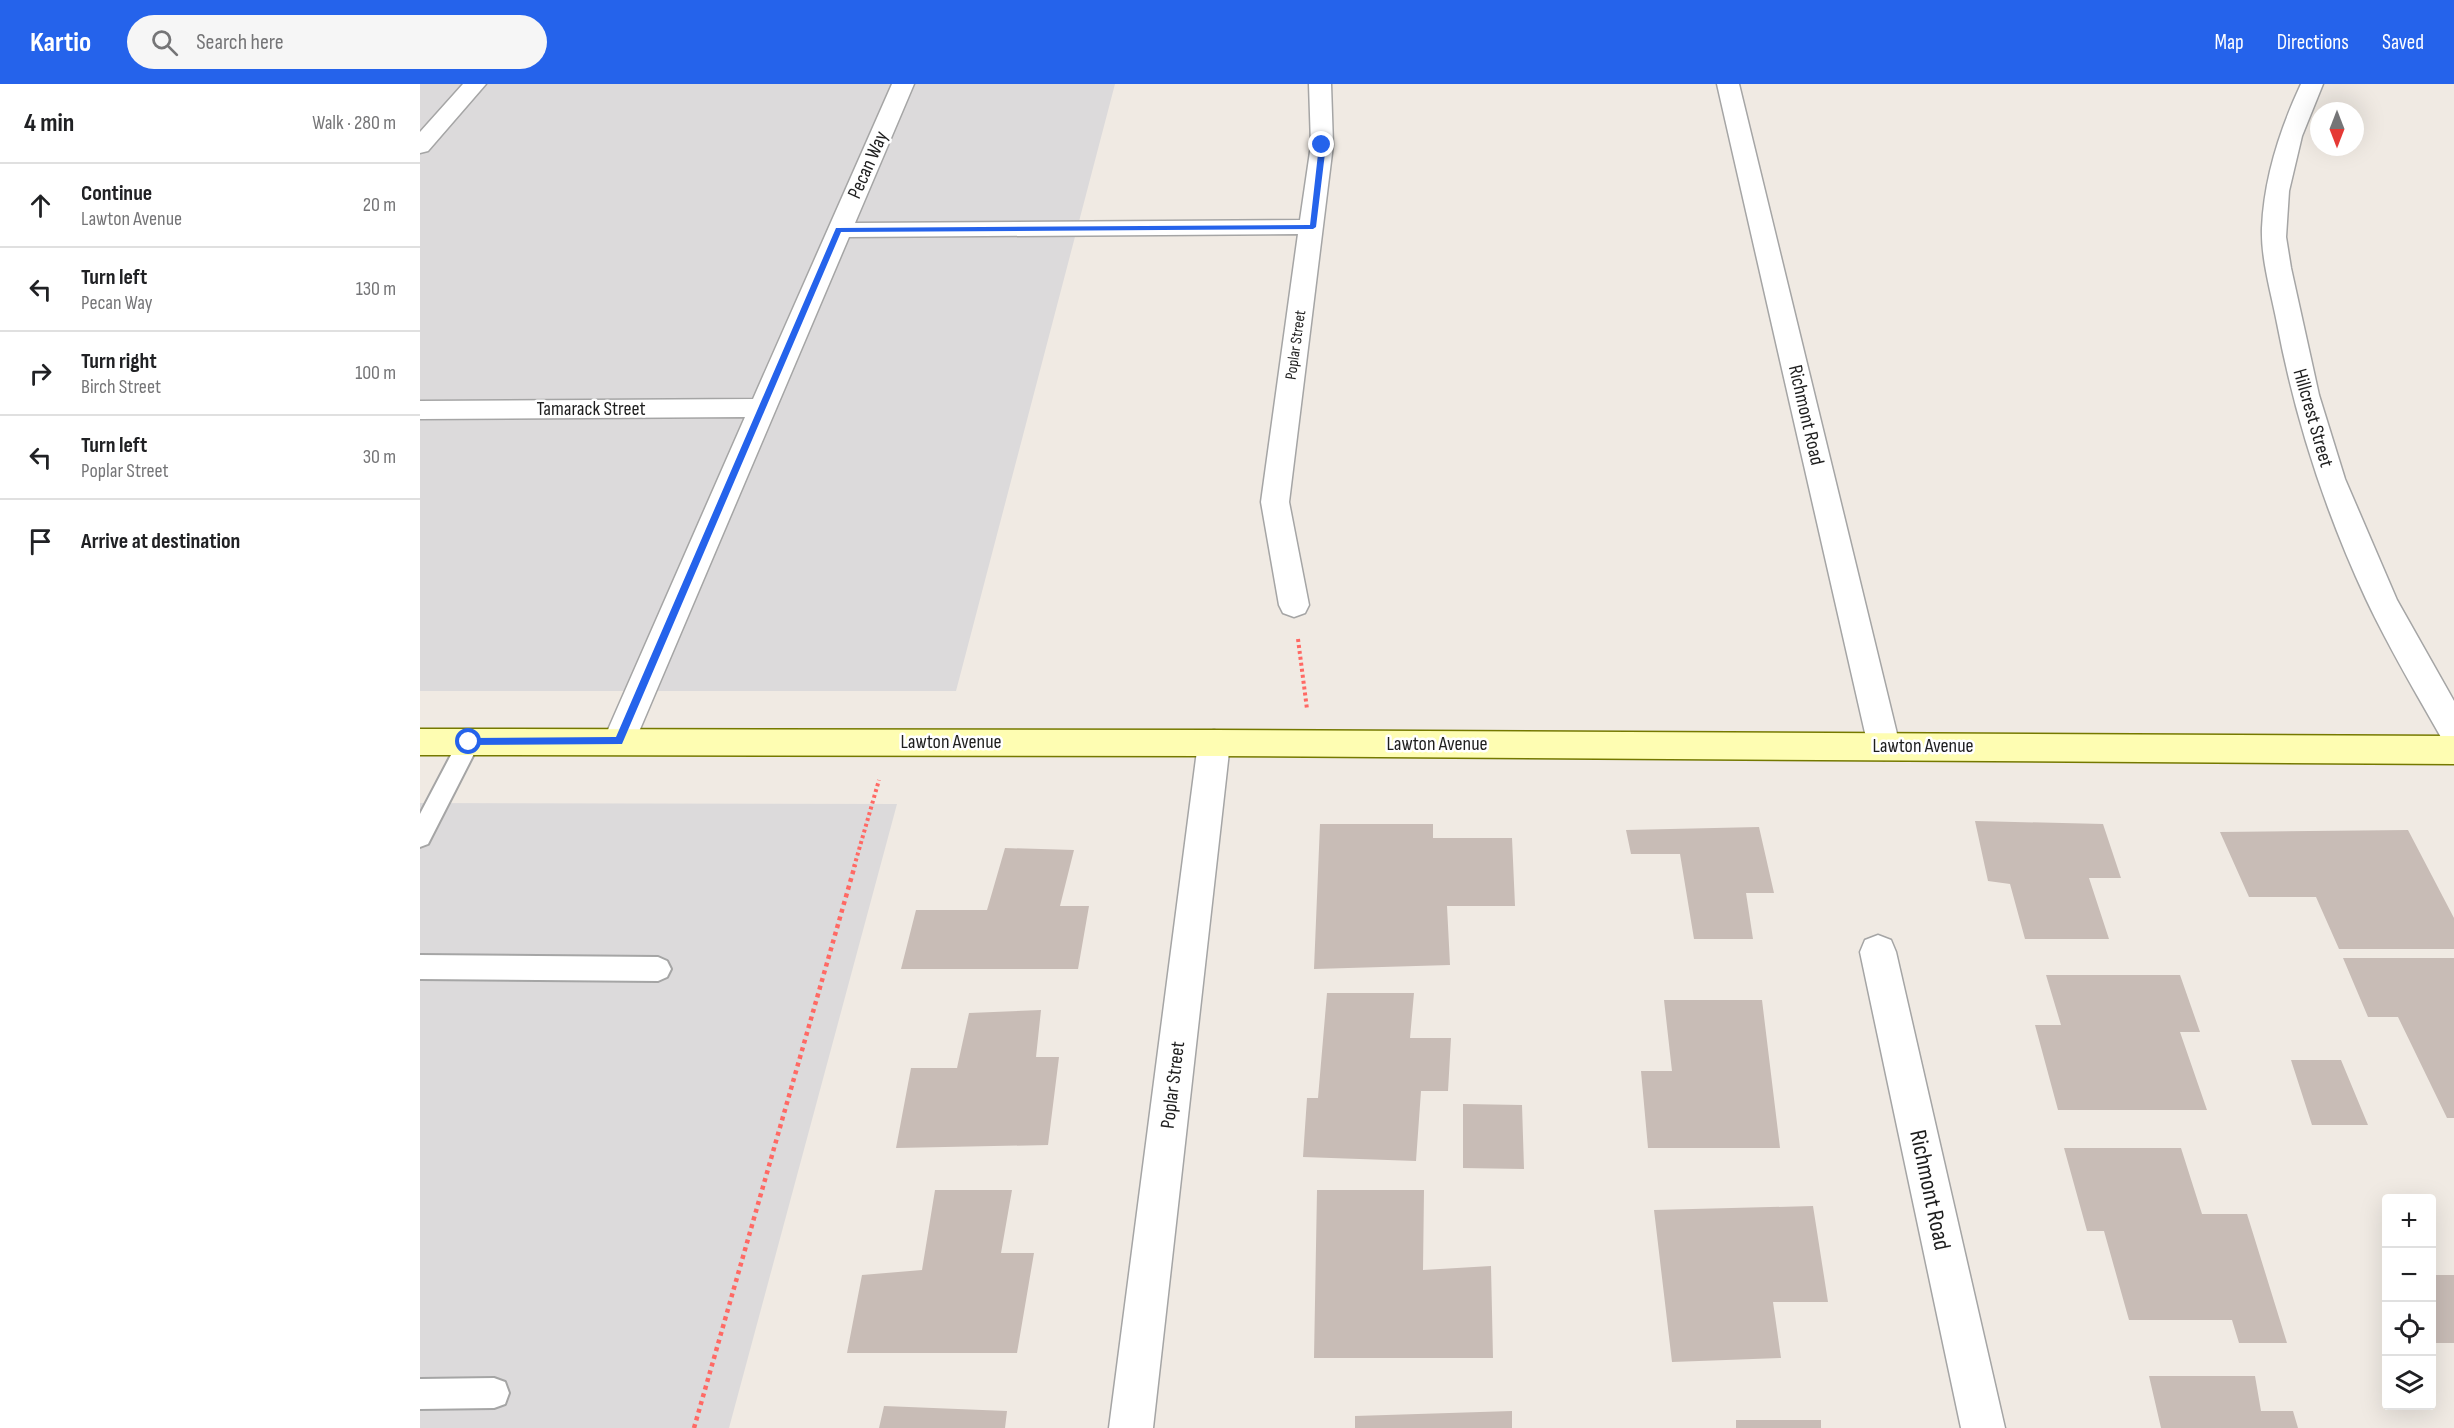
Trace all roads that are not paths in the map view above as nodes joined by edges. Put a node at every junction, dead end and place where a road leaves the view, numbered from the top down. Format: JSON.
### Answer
{"nodes":[{"id":1,"x":475,"y":84,"type":"edge"},
{"id":2,"x":903,"y":84,"type":"edge"},
{"id":3,"x":1320,"y":84,"type":"edge"},
{"id":4,"x":1728,"y":84,"type":"edge"},
{"id":5,"x":2312,"y":84,"type":"edge"},
{"id":6,"x":420,"y":146,"type":"edge"},
{"id":7,"x":1313,"y":227,"type":"junction"},
{"id":8,"x":839,"y":230,"type":"junction"},
{"id":9,"x":762,"y":408,"type":"junction"},
{"id":10,"x":420,"y":410,"type":"edge"},
{"id":11,"x":1294,"y":605,"type":"road end"},
{"id":12,"x":2454,"y":730,"type":"edge"},
{"id":13,"x":619,"y":741,"type":"junction"},
{"id":14,"x":420,"y":742,"type":"edge"},
{"id":15,"x":469,"y":742,"type":"junction"},
{"id":16,"x":1214,"y":743,"type":"junction"},
{"id":17,"x":1884,"y":746,"type":"junction"},
{"id":18,"x":2454,"y":750,"type":"edge"},
{"id":19,"x":420,"y":837,"type":"edge"},
{"id":20,"x":1878,"y":952,"type":"dead end"},
{"id":21,"x":420,"y":967,"type":"edge"},
{"id":22,"x":658,"y":969,"type":"dead end"},
{"id":23,"x":494,"y":1393,"type":"dead end"},
{"id":24,"x":420,"y":1394,"type":"edge"},
{"id":25,"x":1131,"y":1428,"type":"edge"},
{"id":26,"x":1983,"y":1428,"type":"edge"}],
"edges":[{"from":1,"to":6,"type":"street"},
{"from":2,"to":8,"type":"street","name":"Pecan Way"},
{"from":3,"to":7,"type":"street","name":"Poplar Street"},
{"from":4,"to":17,"type":"street","name":"Richmont Road"},
{"from":5,"to":12,"type":"street","name":"Hillcrest Street"},
{"from":7,"to":8,"type":"street"},
{"from":7,"to":11,"type":"street","name":"Poplar Street"},
{"from":8,"to":9,"type":"street","name":"Pecan Way"},
{"from":9,"to":10,"type":"street","name":"Tamarack Street"},
{"from":9,"to":13,"type":"street","name":"Pecan Way"},
{"from":13,"to":15,"type":"street","name":"Lawton Avenue"},
{"from":13,"to":16,"type":"street","name":"Lawton Avenue"},
{"from":14,"to":15,"type":"street","name":"Lawton Avenue"},
{"from":15,"to":19,"type":"lane"},
{"from":16,"to":17,"type":"street","name":"Lawton Avenue"},
{"from":16,"to":25,"type":"street","name":"Poplar Street"},
{"from":17,"to":18,"type":"street","name":"Lawton Avenue"},
{"from":20,"to":26,"type":"street","name":"Richmont Road"},
{"from":21,"to":22,"type":"lane"},
{"from":23,"to":24,"type":"lane"}]}
